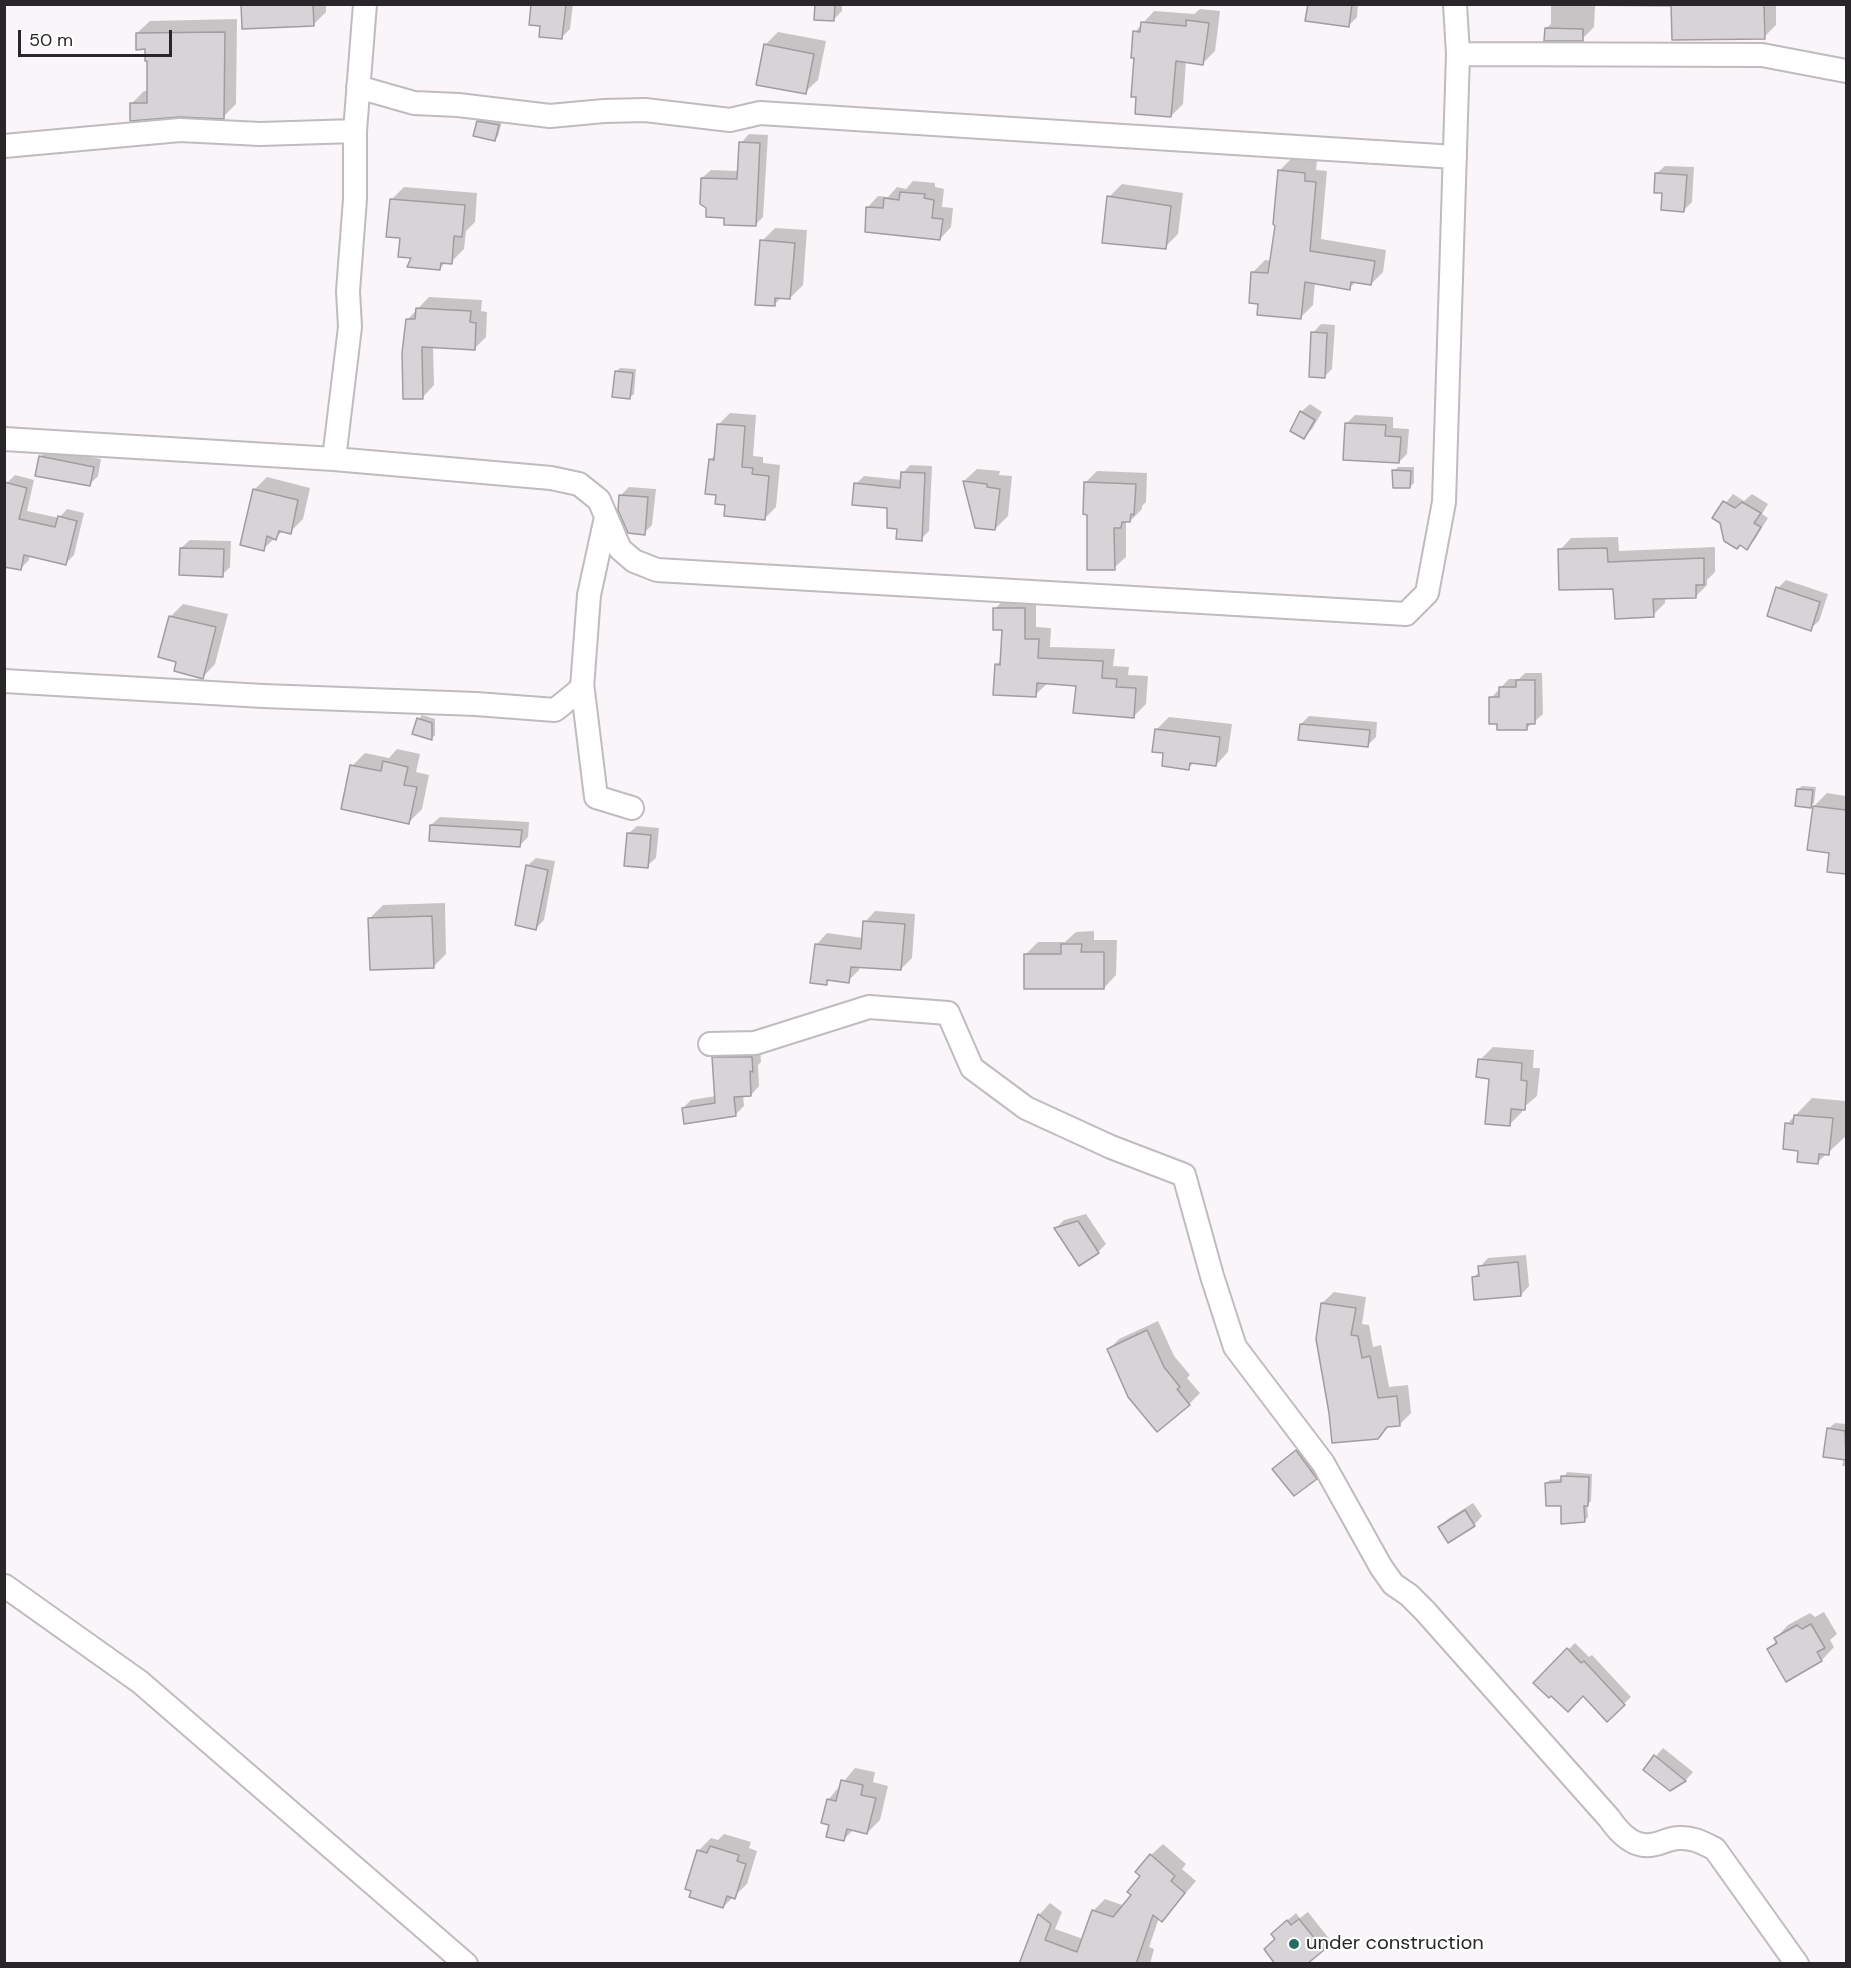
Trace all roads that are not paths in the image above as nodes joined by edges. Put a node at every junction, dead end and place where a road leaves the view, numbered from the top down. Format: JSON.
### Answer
{"nodes":[{"id":1,"x":365,"y":4,"type":"edge"},
{"id":2,"x":1455,"y":4,"type":"edge"},
{"id":3,"x":1458,"y":54,"type":"junction"},
{"id":4,"x":1846,"y":71,"type":"edge"},
{"id":5,"x":358,"y":87,"type":"junction"},
{"id":6,"x":355,"y":131,"type":"junction"},
{"id":7,"x":4,"y":146,"type":"edge"},
{"id":8,"x":1455,"y":157,"type":"junction"},
{"id":9,"x":4,"y":439,"type":"edge"},
{"id":10,"x":334,"y":459,"type":"junction"},
{"id":11,"x":606,"y":517,"type":"junction"},
{"id":12,"x":4,"y":681,"type":"edge"},
{"id":13,"x":582,"y":682,"type":"junction"},
{"id":14,"x":632,"y":808,"type":"dead end"},
{"id":15,"x":711,"y":1044,"type":"dead end"},
{"id":16,"x":5,"y":1586,"type":"edge"},
{"id":17,"x":466,"y":1964,"type":"edge"},
{"id":18,"x":1797,"y":1964,"type":"edge"}],
"edges":[{"from":1,"to":5,"type":"street"},
{"from":2,"to":3,"type":"street"},
{"from":3,"to":4,"type":"street"},
{"from":3,"to":8,"type":"street"},
{"from":5,"to":6,"type":"street"},
{"from":5,"to":8,"type":"street"},
{"from":6,"to":7,"type":"street"},
{"from":6,"to":10,"type":"street"},
{"from":8,"to":11,"type":"street"},
{"from":9,"to":10,"type":"street"},
{"from":10,"to":11,"type":"street"},
{"from":11,"to":13,"type":"street"},
{"from":12,"to":13,"type":"street"},
{"from":13,"to":14,"type":"street"},
{"from":15,"to":18,"type":"street"},
{"from":16,"to":17,"type":"street"}]}
